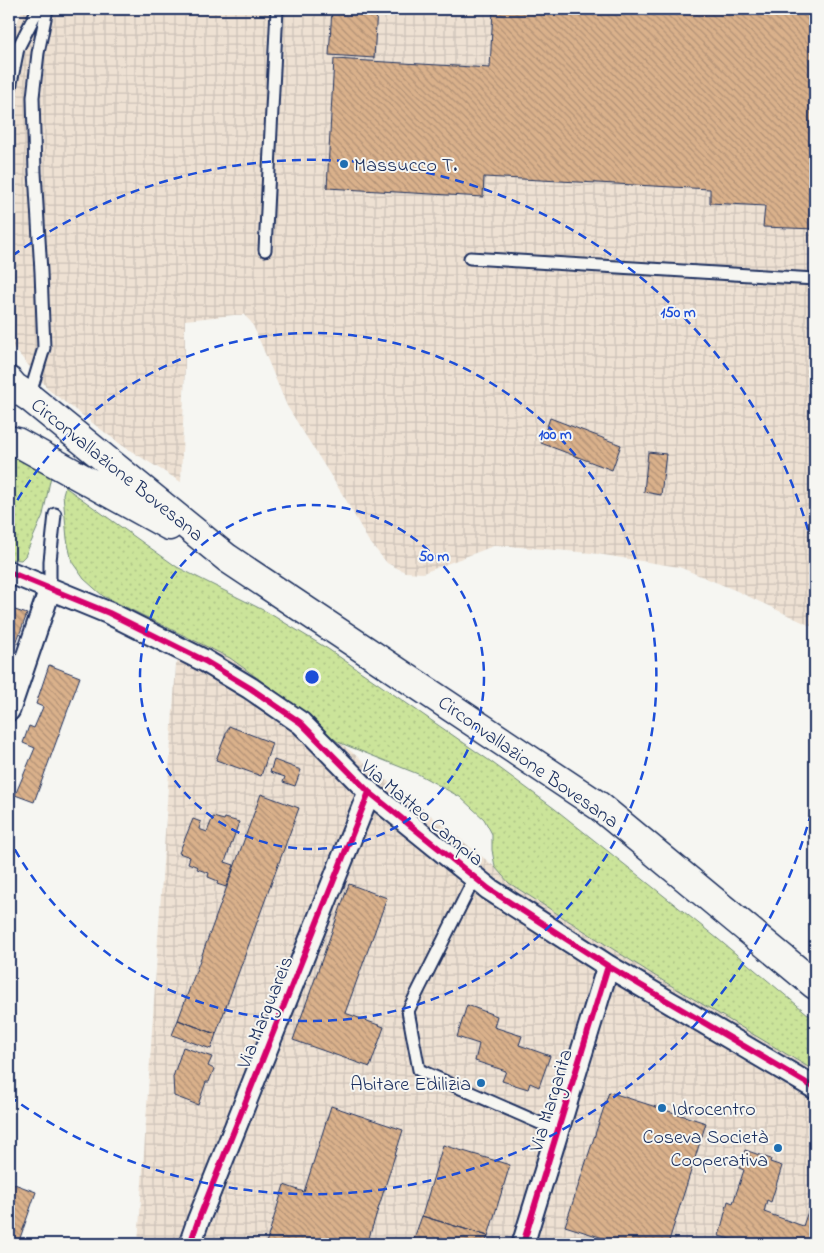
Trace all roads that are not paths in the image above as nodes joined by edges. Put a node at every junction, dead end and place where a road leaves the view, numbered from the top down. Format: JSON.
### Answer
{"nodes":[{"id":1,"x":38,"y":9,"type":"edge"},
{"id":2,"x":47,"y":9,"type":"edge"},
{"id":3,"x":277,"y":9,"type":"edge"},
{"id":4,"x":9,"y":93,"type":"edge"},
{"id":5,"x":265,"y":250,"type":"dead end"},
{"id":6,"x":470,"y":258,"type":"dead end"},
{"id":7,"x":815,"y":279,"type":"edge"},
{"id":8,"x":19,"y":389,"type":"edge"},
{"id":9,"x":9,"y":440,"type":"edge"},
{"id":10,"x":55,"y":514,"type":"dead end"},
{"id":11,"x":228,"y":558,"type":"junction"},
{"id":12,"x":9,"y":572,"type":"edge"},
{"id":13,"x":50,"y":589,"type":"junction"},
{"id":14,"x":9,"y":710,"type":"edge"},
{"id":15,"x":369,"y":792,"type":"junction"},
{"id":16,"x":475,"y":877,"type":"junction"},
{"id":17,"x":608,"y":966,"type":"junction"},
{"id":18,"x":815,"y":985,"type":"edge"},
{"id":19,"x":815,"y":1088,"type":"edge"},
{"id":20,"x":558,"y":1131,"type":"junction"},
{"id":21,"x":190,"y":1244,"type":"edge"},
{"id":22,"x":523,"y":1244,"type":"edge"}],
"edges":[{"from":1,"to":4,"type":"lane"},
{"from":2,"to":8,"type":"lane"},
{"from":3,"to":5,"type":"lane"},
{"from":6,"to":7,"type":"lane"},
{"from":8,"to":11,"type":"main road","name":"Circonvallazione Bovesana"},
{"from":9,"to":11,"type":"main road","name":"Circonvallazione Bovesana"},
{"from":10,"to":13,"type":"lane"},
{"from":11,"to":18,"type":"main road","name":"Circonvallazione Bovesana"},
{"from":12,"to":13,"type":"street","name":"Via Matteo Campia"},
{"from":13,"to":14,"type":"street"},
{"from":13,"to":15,"type":"street","name":"Via Matteo Campia"},
{"from":15,"to":16,"type":"street","name":"Via Matteo Campia"},
{"from":15,"to":21,"type":"street","name":"Via Marguareis"},
{"from":16,"to":17,"type":"street","name":"Via Matteo Campia"},
{"from":16,"to":20,"type":"lane"},
{"from":17,"to":19,"type":"street","name":"Via Matteo Campia"},
{"from":17,"to":20,"type":"street","name":"Via Margarita"},
{"from":20,"to":22,"type":"street","name":"Via Margarita"}]}
